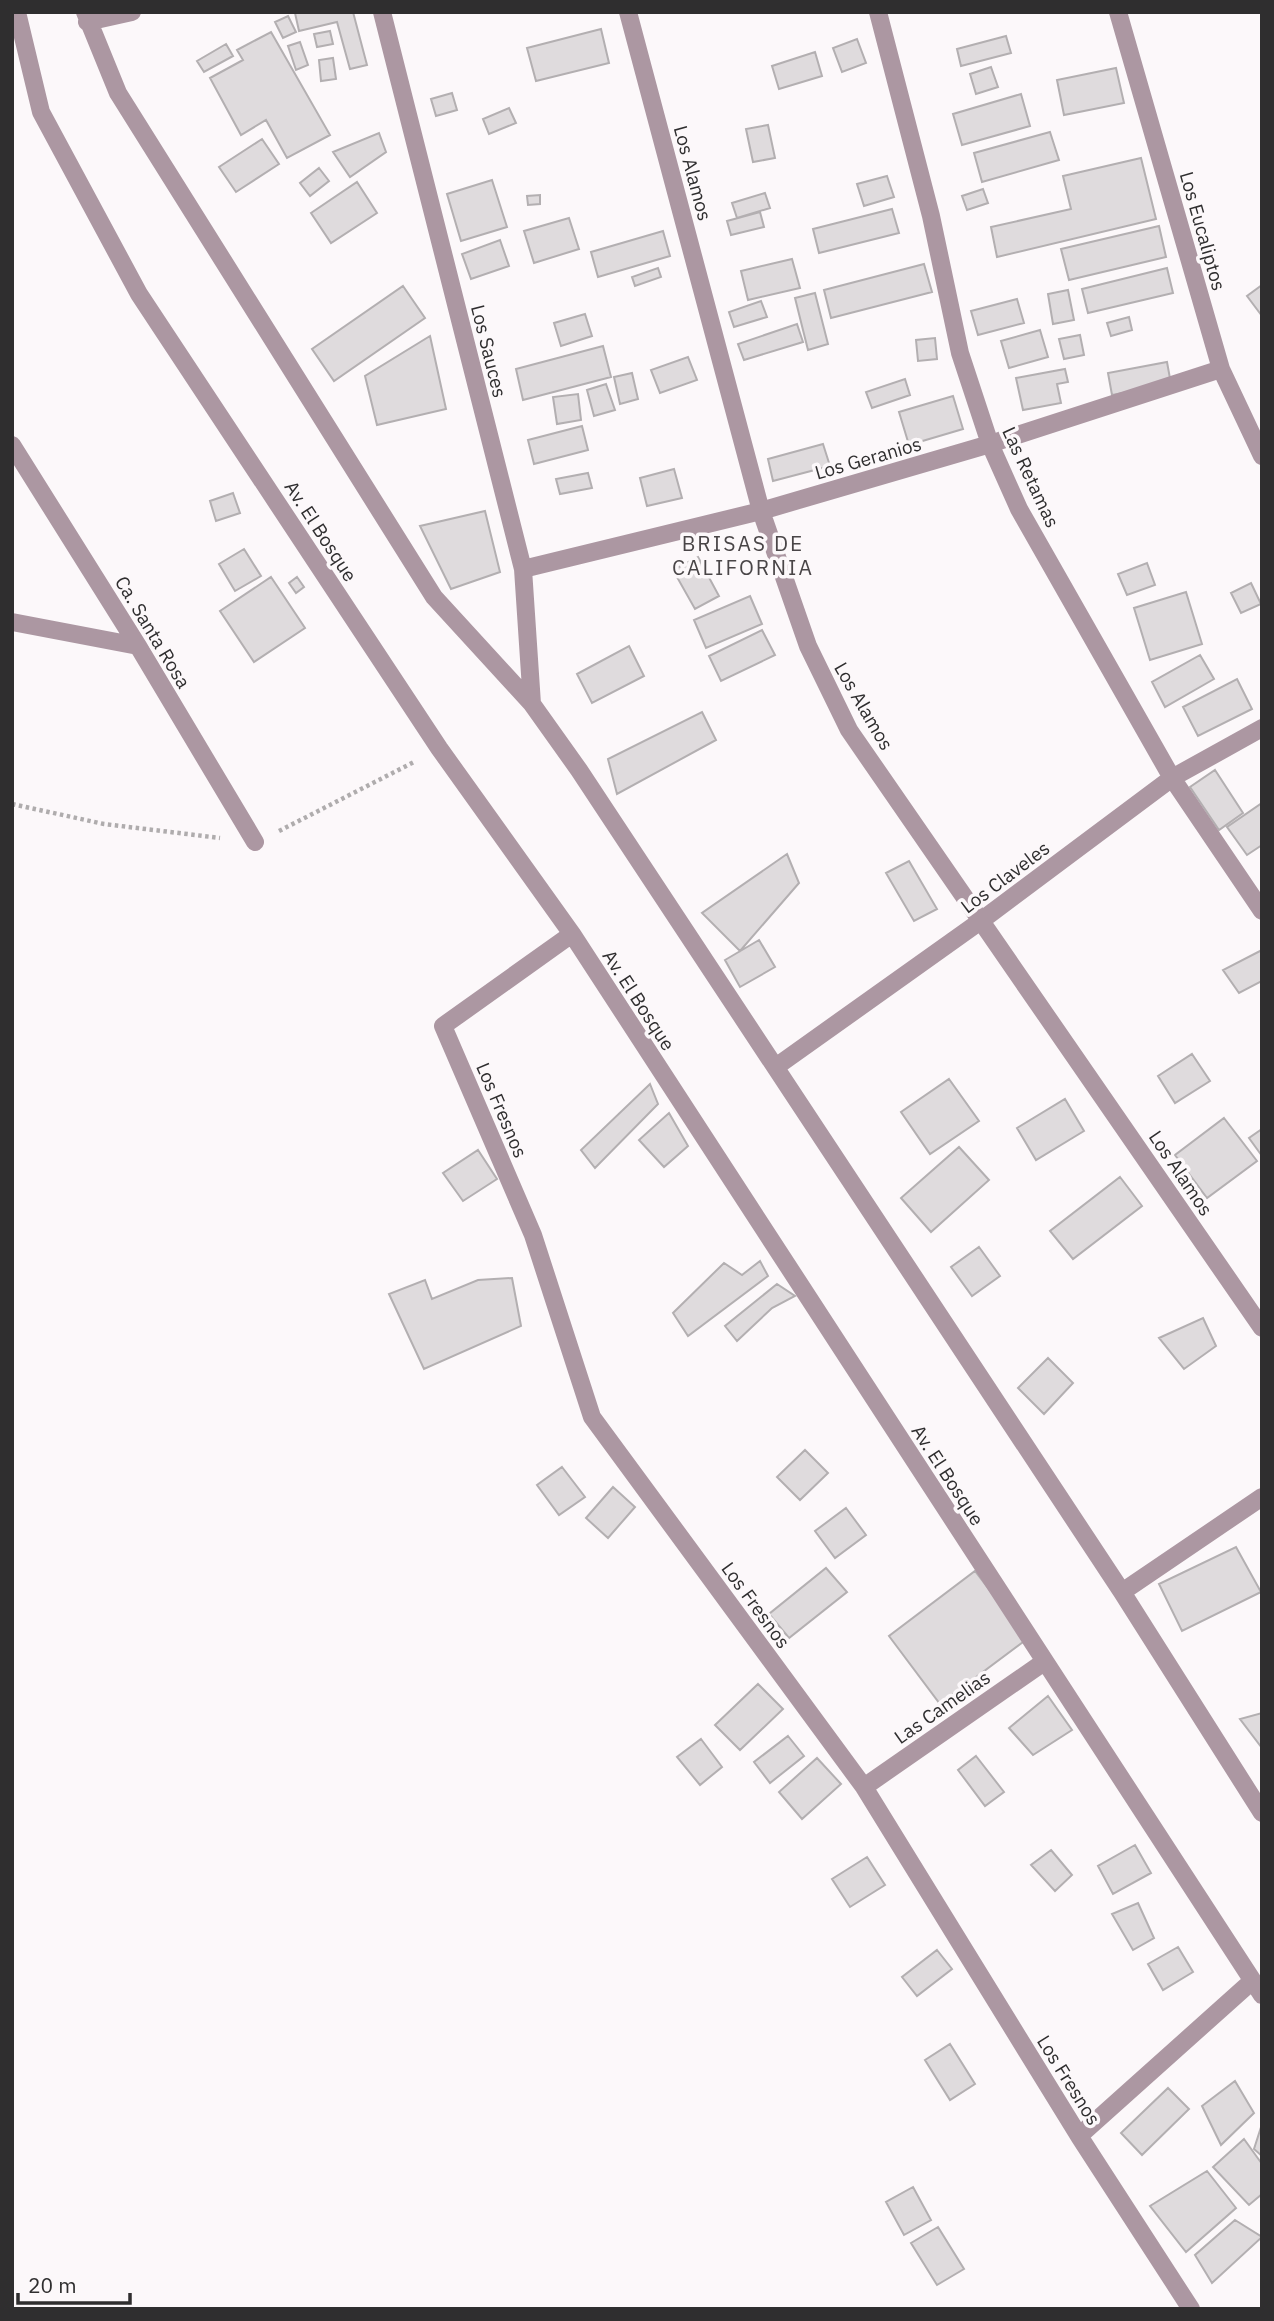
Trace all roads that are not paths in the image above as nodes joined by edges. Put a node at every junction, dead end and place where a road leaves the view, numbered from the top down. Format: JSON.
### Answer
{"nodes":[{"id":1,"x":17,"y":12,"type":"edge"},
{"id":2,"x":132,"y":12,"type":"edge"},
{"id":3,"x":382,"y":12,"type":"edge"},
{"id":4,"x":628,"y":12,"type":"edge"},
{"id":5,"x":878,"y":12,"type":"edge"},
{"id":6,"x":1118,"y":12,"type":"edge"},
{"id":7,"x":86,"y":17,"type":"edge"},
{"id":8,"x":1221,"y":369,"type":"junction"},
{"id":9,"x":990,"y":444,"type":"junction"},
{"id":10,"x":12,"y":445,"type":"edge"},
{"id":11,"x":1262,"y":456,"type":"edge"},
{"id":12,"x":761,"y":511,"type":"junction"},
{"id":13,"x":523,"y":569,"type":"junction"},
{"id":14,"x":12,"y":622,"type":"edge"},
{"id":15,"x":138,"y":646,"type":"junction"},
{"id":16,"x":532,"y":704,"type":"junction"},
{"id":17,"x":1262,"y":728,"type":"edge"},
{"id":18,"x":1172,"y":778,"type":"junction"},
{"id":19,"x":255,"y":842,"type":"dead end"},
{"id":20,"x":1262,"y":911,"type":"edge"},
{"id":21,"x":982,"y":920,"type":"junction"},
{"id":22,"x":572,"y":934,"type":"junction"},
{"id":23,"x":777,"y":1066,"type":"junction"},
{"id":24,"x":1262,"y":1328,"type":"edge"},
{"id":25,"x":1262,"y":1497,"type":"edge"},
{"id":26,"x":1122,"y":1592,"type":"junction"},
{"id":27,"x":1044,"y":1662,"type":"junction"},
{"id":28,"x":864,"y":1787,"type":"junction"},
{"id":29,"x":1262,"y":1813,"type":"edge"},
{"id":30,"x":1256,"y":1989,"type":"edge"},
{"id":31,"x":1079,"y":2136,"type":"junction"},
{"id":32,"x":1191,"y":2309,"type":"edge"}],
"edges":[{"from":1,"to":22,"type":"street","name":"Av. El Bosque"},
{"from":2,"to":7,"type":"street"},
{"from":3,"to":13,"type":"street","name":"Los Sauces"},
{"from":4,"to":12,"type":"street","name":"Los Alamos"},
{"from":5,"to":9,"type":"street","name":"Las Retamas"},
{"from":6,"to":8,"type":"street","name":"Los Eucaliptos"},
{"from":7,"to":16,"type":"street"},
{"from":8,"to":9,"type":"street","name":"Los Geranios"},
{"from":8,"to":11,"type":"street","name":"Los Eucaliptos"},
{"from":9,"to":12,"type":"street","name":"Los Geranios"},
{"from":9,"to":18,"type":"street","name":"Las Retamas"},
{"from":10,"to":15,"type":"street","name":"Ca. Santa Rosa"},
{"from":12,"to":13,"type":"street","name":"Los Geranios"},
{"from":12,"to":21,"type":"street","name":"Los Alamos"},
{"from":13,"to":16,"type":"street","name":"Los Sauces"},
{"from":14,"to":15,"type":"street"},
{"from":15,"to":19,"type":"street","name":"Ca. Santa Rosa"},
{"from":16,"to":23,"type":"street"},
{"from":17,"to":18,"type":"street","name":"Los Claveles"},
{"from":18,"to":20,"type":"street","name":"Las Retamas"},
{"from":18,"to":21,"type":"street","name":"Los Claveles"},
{"from":21,"to":23,"type":"street","name":"Los Claveles"},
{"from":21,"to":24,"type":"street","name":"Los Alamos"},
{"from":22,"to":27,"type":"street","name":"Av. El Bosque"},
{"from":22,"to":28,"type":"street","name":"Los Fresnos"},
{"from":23,"to":26,"type":"street"},
{"from":25,"to":26,"type":"street"},
{"from":26,"to":29,"type":"street"},
{"from":27,"to":28,"type":"street","name":"Las Camelias"},
{"from":27,"to":30,"type":"street","name":"Av. El Bosque"},
{"from":28,"to":31,"type":"street","name":"Los Fresnos"},
{"from":30,"to":31,"type":"street"},
{"from":31,"to":32,"type":"street","name":"Los Fresnos"}]}
